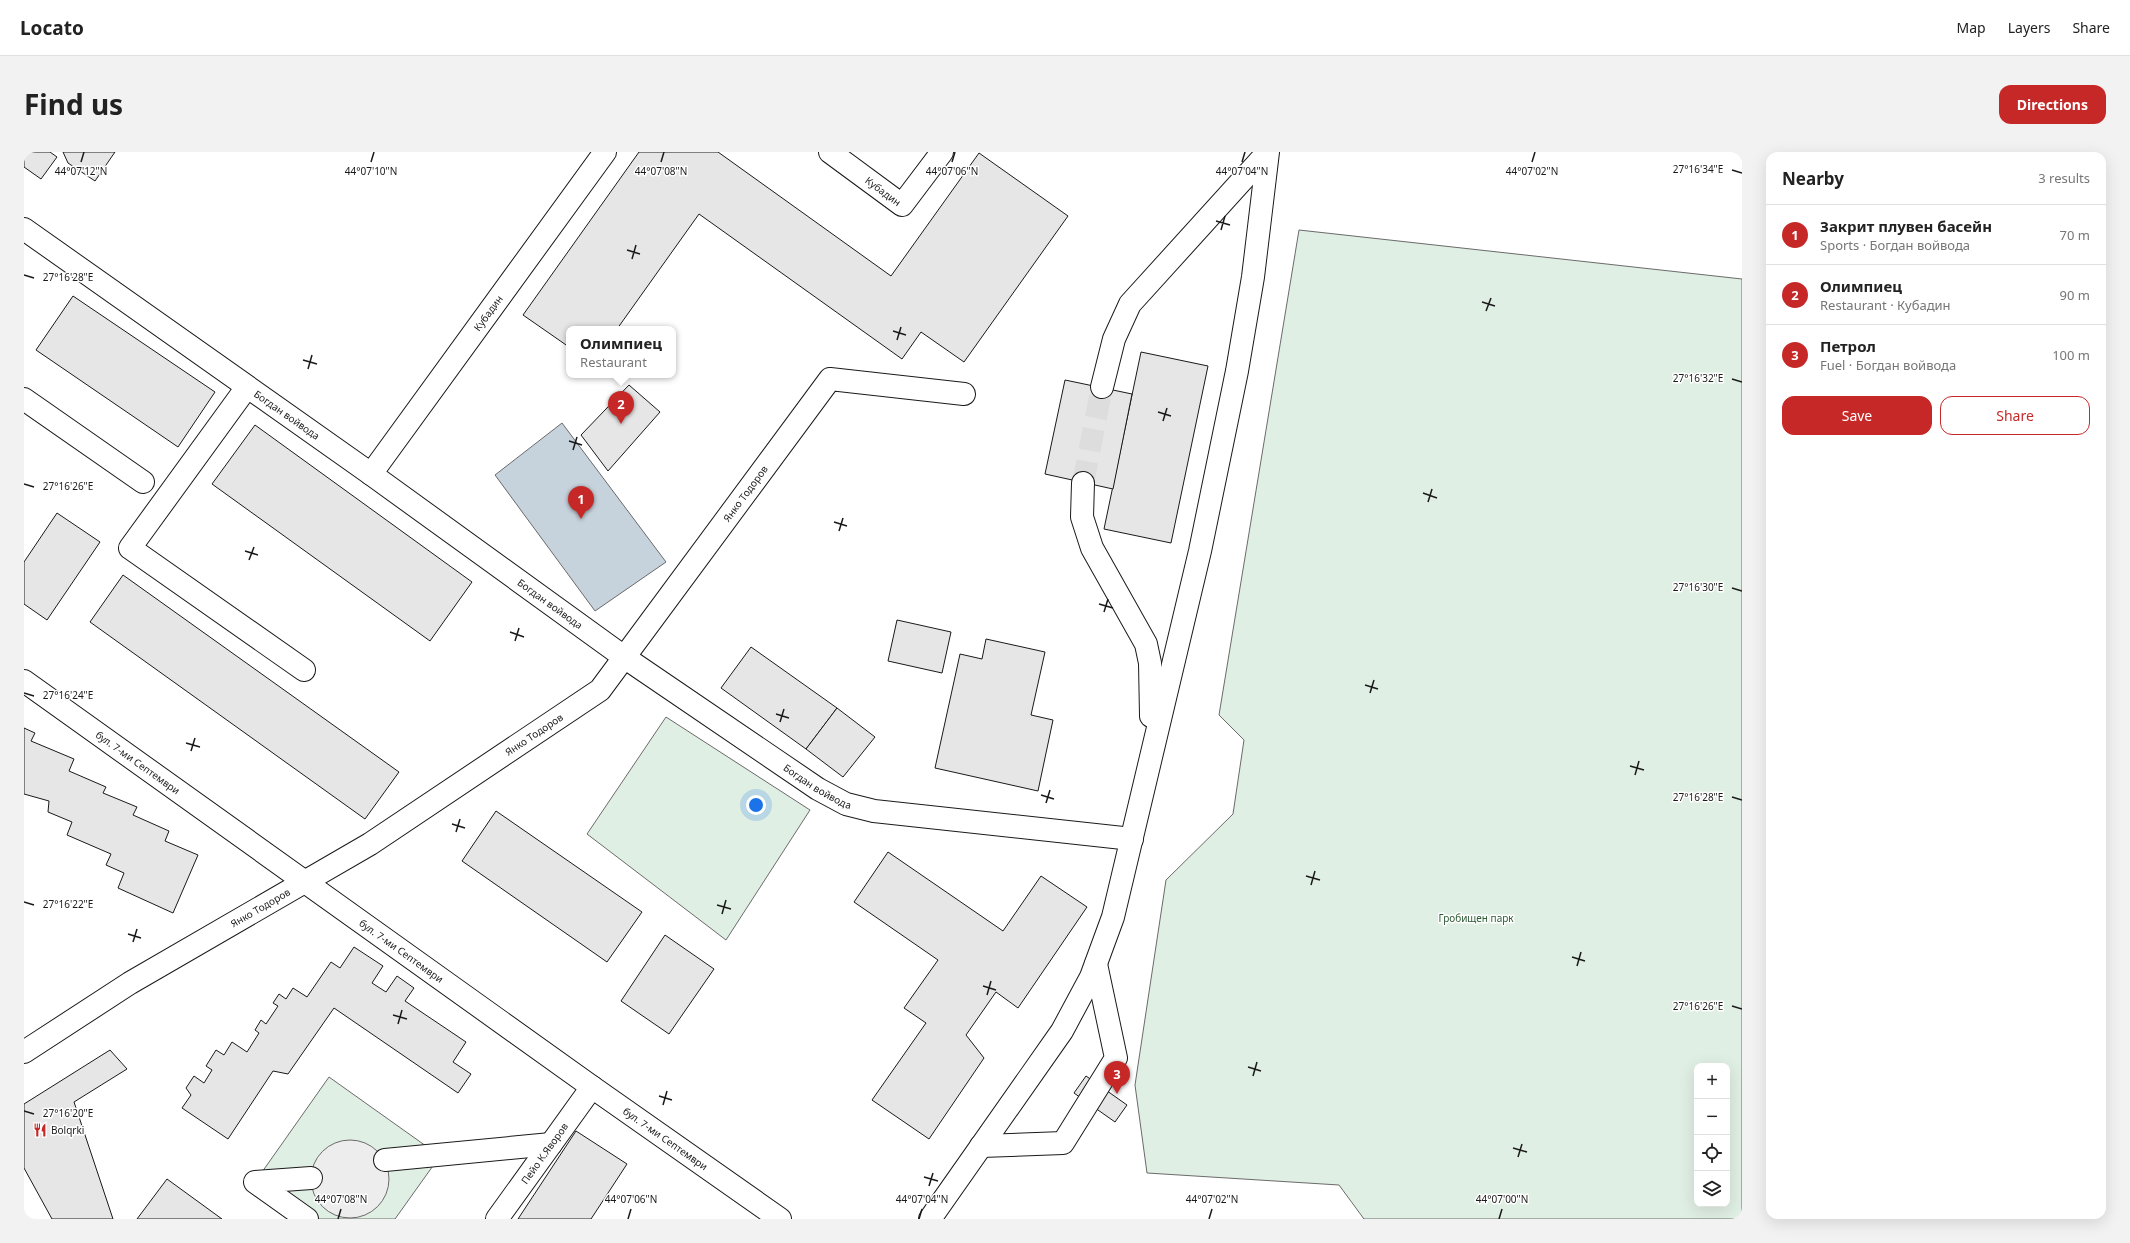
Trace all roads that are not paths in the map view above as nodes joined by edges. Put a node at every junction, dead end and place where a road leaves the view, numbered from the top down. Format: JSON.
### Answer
{"nodes":[{"id":1,"x":605,"y":152,"type":"edge"},
{"id":2,"x":830,"y":152,"type":"edge"},
{"id":3,"x":942,"y":152,"type":"edge"},
{"id":4,"x":1268,"y":152,"type":"edge"},
{"id":5,"x":24,"y":229,"type":"edge"},
{"id":6,"x":247,"y":387,"type":"junction"},
{"id":7,"x":1102,"y":387,"type":"tunnel mouth"},
{"id":8,"x":964,"y":394,"type":"dead end"},
{"id":9,"x":24,"y":398,"type":"edge"},
{"id":10,"x":371,"y":474,"type":"junction"},
{"id":11,"x":143,"y":482,"type":"dead end"},
{"id":12,"x":1083,"y":483,"type":"tunnel mouth"},
{"id":13,"x":624,"y":657,"type":"junction"},
{"id":14,"x":304,"y":670,"type":"dead end"},
{"id":15,"x":24,"y":680,"type":"edge"},
{"id":16,"x":1149,"y":763,"type":"junction"},
{"id":17,"x":1132,"y":839,"type":"junction"},
{"id":18,"x":305,"y":882,"type":"junction"},
{"id":19,"x":1096,"y":964,"type":"junction"},
{"id":20,"x":24,"y":1052,"type":"edge"},
{"id":21,"x":592,"y":1087,"type":"junction"},
{"id":22,"x":551,"y":1144,"type":"junction"},
{"id":23,"x":981,"y":1146,"type":"junction"},
{"id":24,"x":385,"y":1160,"type":"dead end"},
{"id":25,"x":311,"y":1178,"type":"dead end"},
{"id":26,"x":934,"y":1216,"type":"edge"},
{"id":27,"x":307,"y":1219,"type":"edge"},
{"id":28,"x":497,"y":1219,"type":"edge"},
{"id":29,"x":780,"y":1219,"type":"edge"}],
"edges":[{"from":1,"to":10,"type":"street","name":"Кубадин"},
{"from":2,"to":3,"type":"street","name":"Кубадин"},
{"from":4,"to":7,"type":"street"},
{"from":4,"to":16,"type":"street"},
{"from":5,"to":6,"type":"street","name":"Богдан войвода"},
{"from":6,"to":10,"type":"street","name":"Богдан войвода"},
{"from":6,"to":14,"type":"street"},
{"from":8,"to":13,"type":"street","name":"Янко Тодоров"},
{"from":9,"to":11,"type":"street"},
{"from":10,"to":13,"type":"street","name":"Богдан войвода"},
{"from":12,"to":16,"type":"street"},
{"from":13,"to":17,"type":"street","name":"Богдан войвода"},
{"from":13,"to":18,"type":"street","name":"Янко Тодоров"},
{"from":15,"to":18,"type":"street","name":"бул. 7-ми Септември"},
{"from":16,"to":17,"type":"street"},
{"from":17,"to":19,"type":"street"},
{"from":18,"to":20,"type":"street","name":"Янко Тодоров"},
{"from":18,"to":21,"type":"street","name":"бул. 7-ми Септември"},
{"from":19,"to":23,"type":"street"},
{"from":19,"to":23,"type":"street"},
{"from":21,"to":22,"type":"street","name":"Пейо К.Яворов"},
{"from":21,"to":29,"type":"street","name":"бул. 7-ми Септември"},
{"from":22,"to":24,"type":"street"},
{"from":22,"to":28,"type":"street","name":"Пейо К.Яворов"},
{"from":23,"to":26,"type":"street"},
{"from":25,"to":27,"type":"street"}]}
